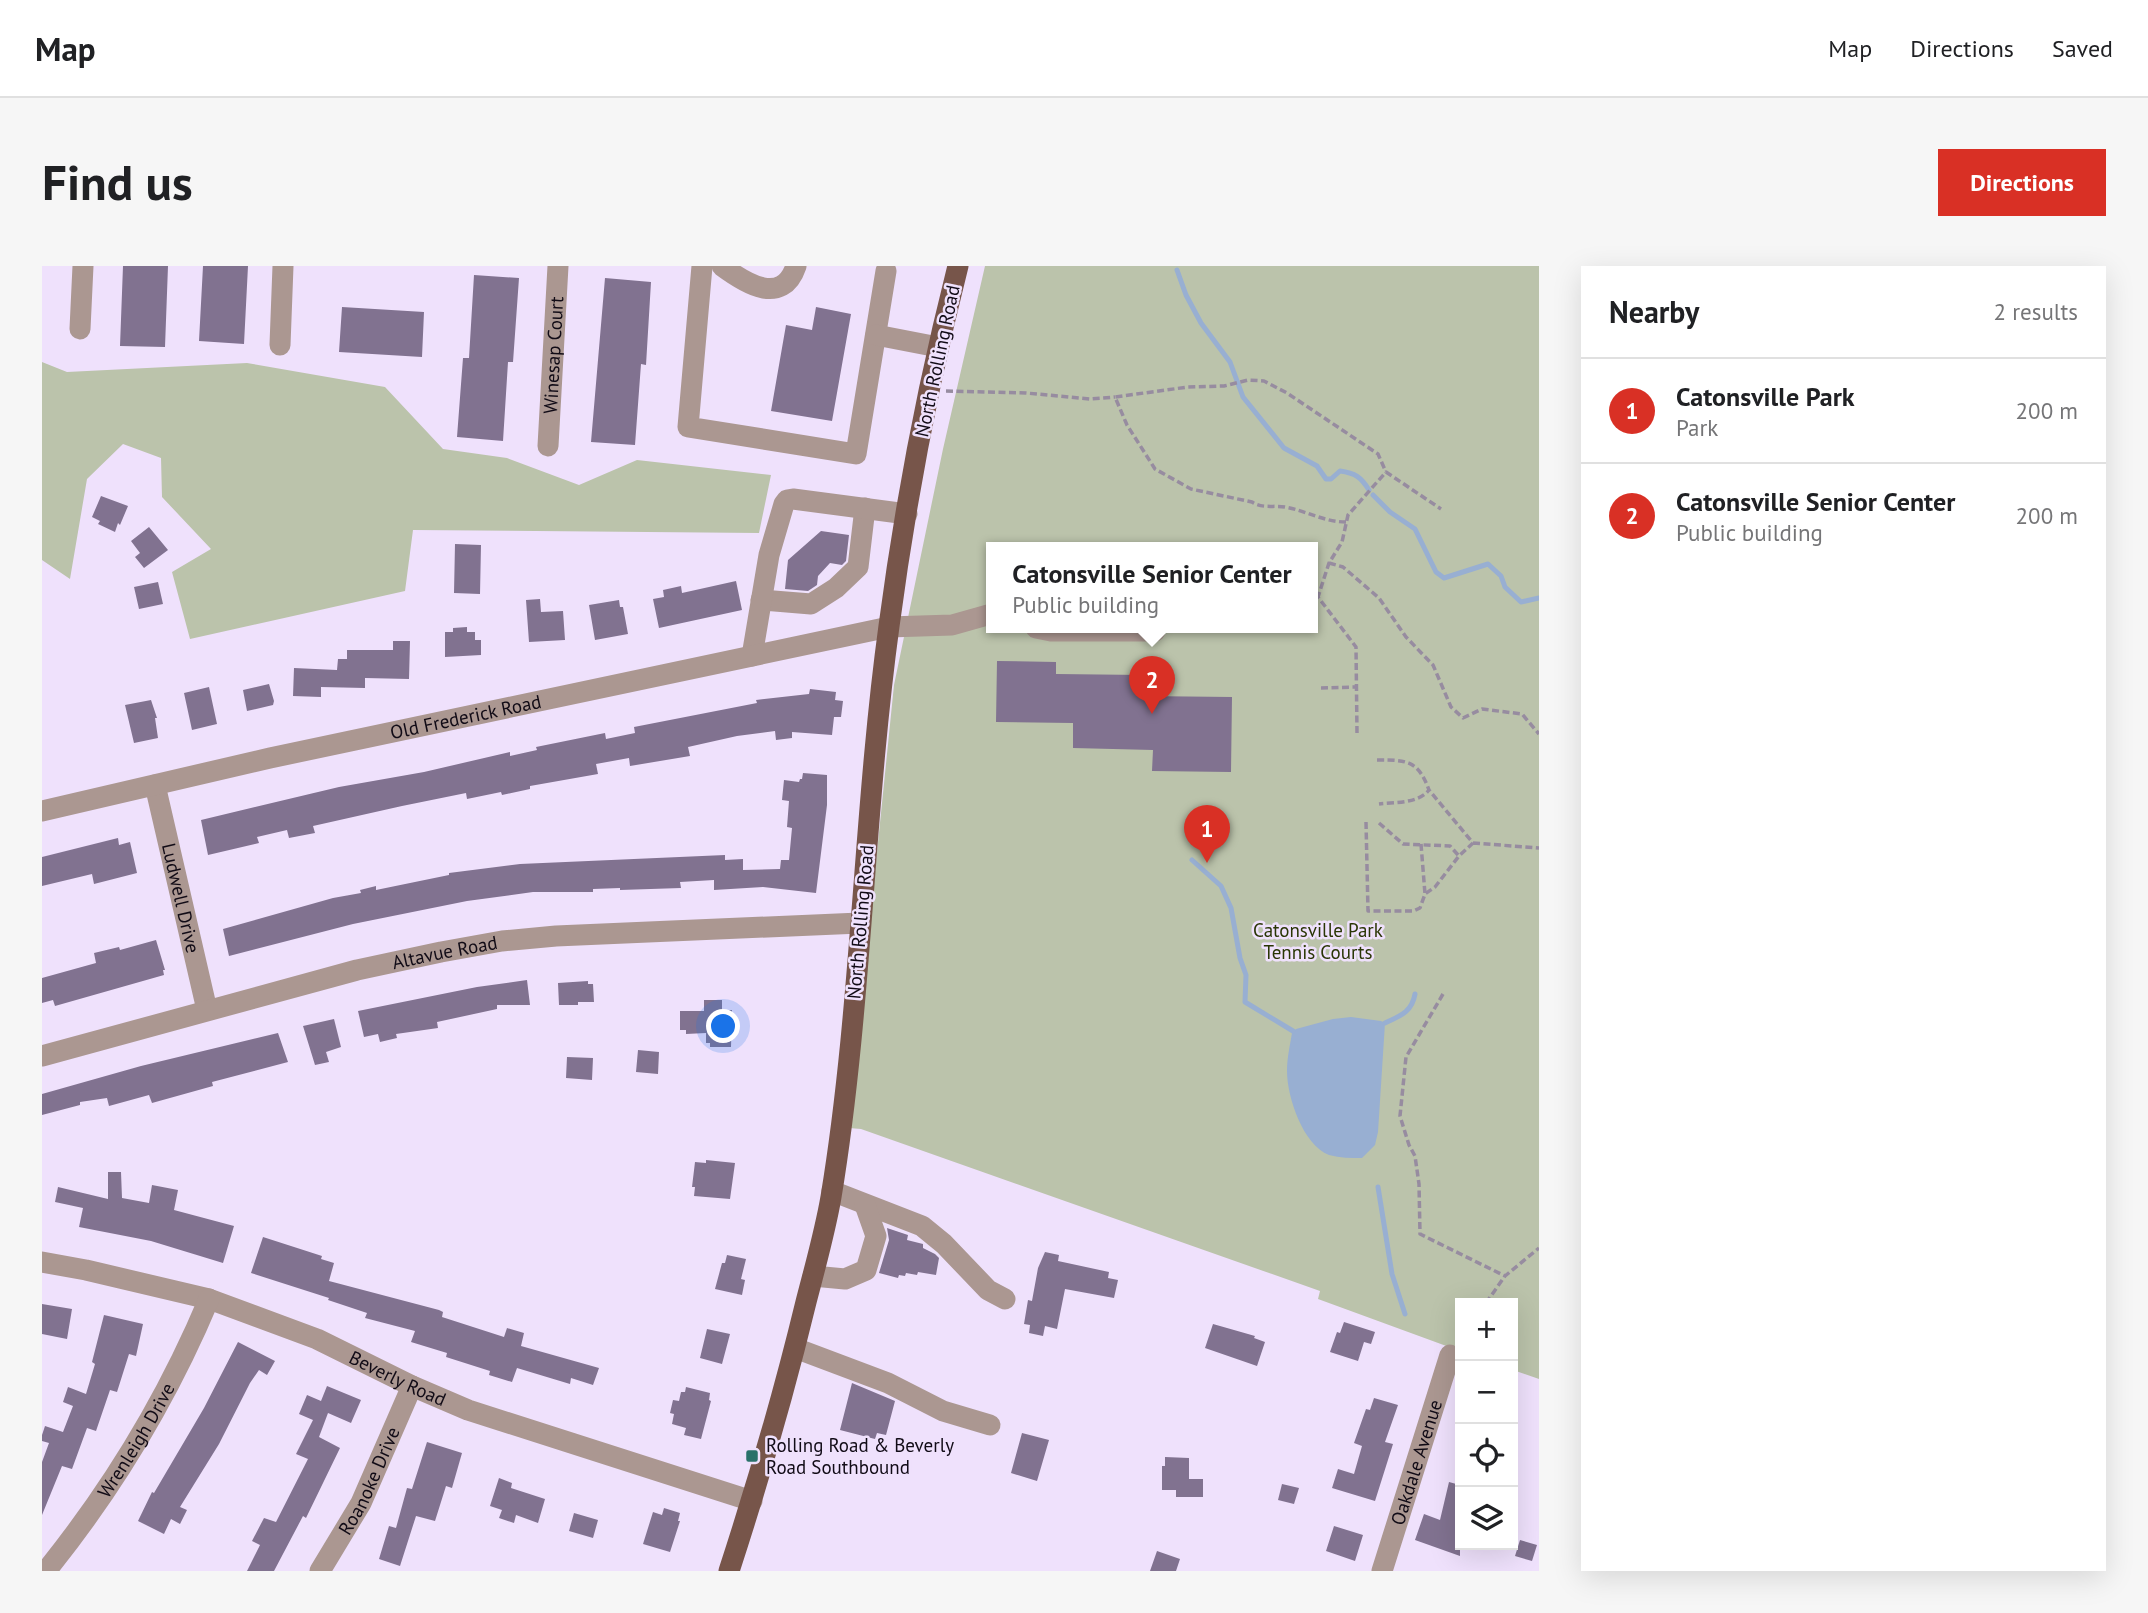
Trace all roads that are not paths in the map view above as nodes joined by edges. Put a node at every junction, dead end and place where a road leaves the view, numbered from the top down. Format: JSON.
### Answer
{"nodes":[{"id":1,"x":83,"y":266,"type":"edge"},
{"id":2,"x":283,"y":266,"type":"edge"},
{"id":3,"x":558,"y":266,"type":"edge"},
{"id":4,"x":702,"y":266,"type":"edge"},
{"id":5,"x":722,"y":266,"type":"edge"},
{"id":6,"x":796,"y":266,"type":"edge"},
{"id":7,"x":958,"y":266,"type":"edge"},
{"id":8,"x":886,"y":271,"type":"dead end"},
{"id":9,"x":80,"y":329,"type":"dead end"},
{"id":10,"x":876,"y":335,"type":"junction"},
{"id":11,"x":281,"y":345,"type":"dead end"},
{"id":12,"x":938,"y":347,"type":"junction"},
{"id":13,"x":548,"y":446,"type":"dead end"},
{"id":14,"x":865,"y":508,"type":"junction"},
{"id":15,"x":907,"y":514,"type":"junction"},
{"id":16,"x":761,"y":600,"type":"junction"},
{"id":17,"x":986,"y":615,"type":"edge"},
{"id":18,"x":889,"y":627,"type":"junction"},
{"id":19,"x":752,"y":656,"type":"junction"},
{"id":20,"x":155,"y":785,"type":"junction"},
{"id":21,"x":42,"y":811,"type":"edge"},
{"id":22,"x":860,"y":923,"type":"junction"},
{"id":23,"x":207,"y":1010,"type":"junction"},
{"id":24,"x":42,"y":1056,"type":"edge"},
{"id":25,"x":832,"y":1191,"type":"junction"},
{"id":26,"x":864,"y":1205,"type":"junction"},
{"id":27,"x":42,"y":1262,"type":"edge"},
{"id":28,"x":813,"y":1276,"type":"junction"},
{"id":29,"x":209,"y":1299,"type":"junction"},
{"id":30,"x":1006,"y":1299,"type":"dead end"},
{"id":31,"x":795,"y":1348,"type":"junction"},
{"id":32,"x":1450,"y":1354,"type":"dead end"},
{"id":33,"x":412,"y":1386,"type":"junction"},
{"id":34,"x":990,"y":1425,"type":"dead end"},
{"id":35,"x":751,"y":1502,"type":"junction"},
{"id":36,"x":46,"y":1571,"type":"edge"},
{"id":37,"x":320,"y":1571,"type":"edge"},
{"id":38,"x":729,"y":1571,"type":"edge"},
{"id":39,"x":1382,"y":1571,"type":"edge"}],
"edges":[{"from":1,"to":9,"type":"street"},
{"from":2,"to":11,"type":"street"},
{"from":3,"to":13,"type":"street","name":"Winesap Court"},
{"from":4,"to":10,"type":"street"},
{"from":5,"to":6,"type":"street"},
{"from":7,"to":12,"type":"main road","name":"North Rolling Road"},
{"from":8,"to":10,"type":"street"},
{"from":10,"to":12,"type":"street"},
{"from":12,"to":15,"type":"main road","name":"North Rolling Road"},
{"from":14,"to":15,"type":"street"},
{"from":14,"to":16,"type":"street"},
{"from":14,"to":16,"type":"street"},
{"from":15,"to":18,"type":"main road","name":"North Rolling Road"},
{"from":16,"to":19,"type":"street"},
{"from":17,"to":18,"type":"street","name":"Old Frederick Road"},
{"from":18,"to":19,"type":"street","name":"Old Frederick Road"},
{"from":18,"to":22,"type":"main road","name":"North Rolling Road"},
{"from":19,"to":20,"type":"street","name":"Old Frederick Road"},
{"from":20,"to":21,"type":"street","name":"Old Frederick Road"},
{"from":20,"to":23,"type":"street","name":"Ludwell Drive"},
{"from":22,"to":23,"type":"street","name":"Altavue Road"},
{"from":22,"to":25,"type":"main road","name":"North Rolling Road"},
{"from":23,"to":24,"type":"street","name":"Altavue Road"},
{"from":25,"to":26,"type":"street"},
{"from":25,"to":28,"type":"main road","name":"North Rolling Road"},
{"from":26,"to":28,"type":"street"},
{"from":26,"to":30,"type":"street"},
{"from":27,"to":29,"type":"street","name":"Beverly Road"},
{"from":28,"to":31,"type":"main road","name":"North Rolling Road"},
{"from":29,"to":33,"type":"street","name":"Beverly Road"},
{"from":29,"to":36,"type":"street","name":"Wrenleigh Drive"},
{"from":31,"to":34,"type":"street"},
{"from":31,"to":35,"type":"main road","name":"North Rolling Road"},
{"from":32,"to":39,"type":"street","name":"Oakdale Avenue"},
{"from":33,"to":35,"type":"street","name":"Beverly Road"},
{"from":33,"to":37,"type":"street","name":"Roanoke Drive"},
{"from":35,"to":38,"type":"main road","name":"North Rolling Road"}]}
